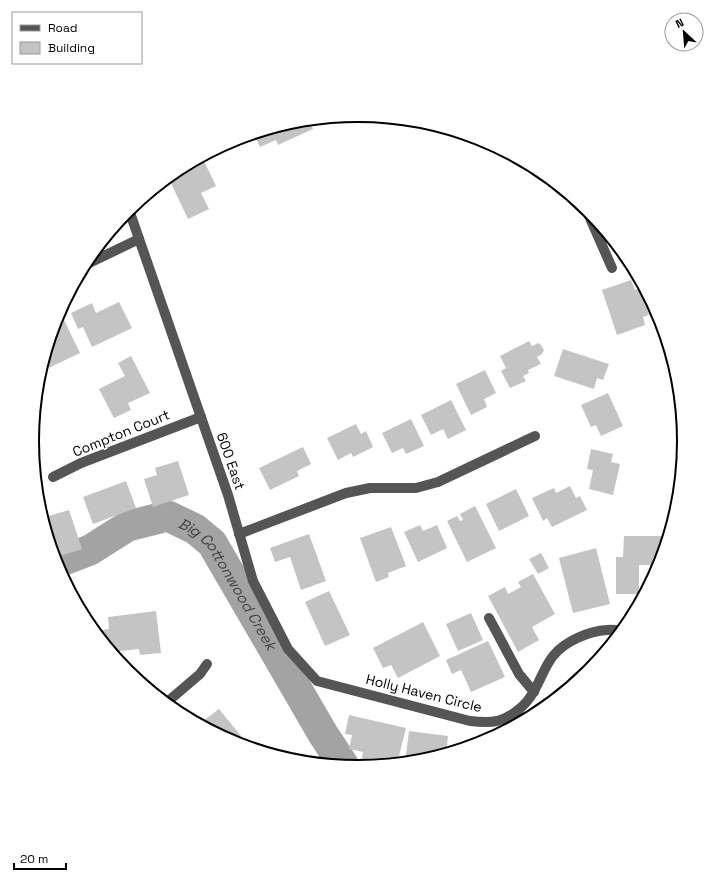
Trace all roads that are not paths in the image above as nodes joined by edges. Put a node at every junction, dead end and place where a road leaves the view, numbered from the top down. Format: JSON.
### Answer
{"nodes":[{"id":1,"x":131,"y":217,"type":"edge"},
{"id":2,"x":596,"y":229,"type":"edge"},
{"id":3,"x":138,"y":239,"type":"junction"},
{"id":4,"x":96,"y":260,"type":"edge"},
{"id":5,"x":612,"y":268,"type":"dead end"},
{"id":6,"x":201,"y":417,"type":"junction"},
{"id":7,"x":535,"y":436,"type":"dead end"},
{"id":8,"x":54,"y":477,"type":"dead end"},
{"id":9,"x":239,"y":534,"type":"junction"},
{"id":10,"x":489,"y":618,"type":"dead end"},
{"id":11,"x":615,"y":630,"type":"edge"},
{"id":12,"x":207,"y":664,"type":"dead end"},
{"id":13,"x":347,"y":688,"type":"joint"},
{"id":14,"x":534,"y":692,"type":"junction"},
{"id":15,"x":171,"y":700,"type":"edge"}],
"edges":[{"from":1,"to":3,"type":"street","name":"600 East"},
{"from":2,"to":5,"type":"street"},
{"from":3,"to":4,"type":"street"},
{"from":3,"to":6,"type":"street","name":"600 East"},
{"from":6,"to":8,"type":"street","name":"Compton Court"},
{"from":6,"to":9,"type":"street","name":"600 East"},
{"from":7,"to":9,"type":"street"},
{"from":9,"to":13,"type":"street","name":"600 East"},
{"from":10,"to":14,"type":"street"},
{"from":11,"to":14,"type":"street","name":"Holly Haven Circle"},
{"from":12,"to":15,"type":"street"},
{"from":13,"to":14,"type":"street","name":"Holly Haven Circle"}]}
